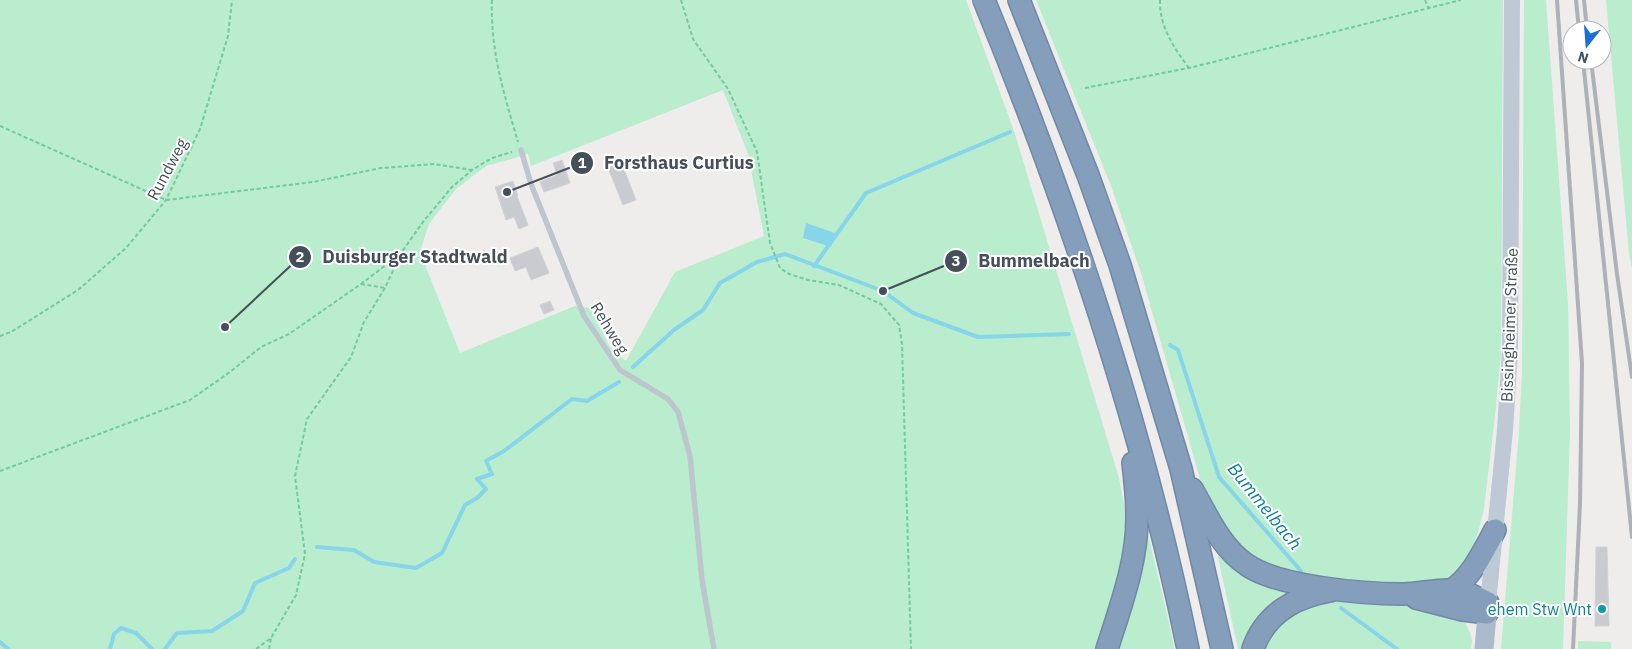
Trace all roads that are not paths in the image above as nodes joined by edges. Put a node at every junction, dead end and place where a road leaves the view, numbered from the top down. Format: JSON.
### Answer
{"nodes":[{"id":1,"x":984,"y":0,"type":"edge"},
{"id":2,"x":1018,"y":0,"type":"edge"},
{"id":3,"x":1512,"y":0,"type":"edge"},
{"id":4,"x":521,"y":150,"type":"road end"},
{"id":5,"x":1129,"y":413,"type":"junction"},
{"id":6,"x":1180,"y":469,"type":"junction"},
{"id":7,"x":1495,"y":530,"type":"junction"},
{"id":8,"x":1342,"y":590,"type":"junction"},
{"id":9,"x":1452,"y":590,"type":"junction"},
{"id":10,"x":1404,"y":594,"type":"junction"},
{"id":11,"x":1487,"y":608,"type":"junction"},
{"id":12,"x":714,"y":649,"type":"edge"},
{"id":13,"x":1107,"y":649,"type":"edge"},
{"id":14,"x":1188,"y":649,"type":"edge"},
{"id":15,"x":1222,"y":649,"type":"edge"},
{"id":16,"x":1253,"y":649,"type":"edge"},
{"id":17,"x":1484,"y":649,"type":"edge"}],
"edges":[{"from":1,"to":5,"type":"highway"},
{"from":2,"to":6,"type":"highway"},
{"from":3,"to":7,"type":"main road","name":"Bissingheimer Straße"},
{"from":4,"to":12,"type":"lane","name":"Rehweg"},
{"from":5,"to":13,"type":"highway"},
{"from":5,"to":14,"type":"highway"},
{"from":6,"to":8,"type":"highway"},
{"from":6,"to":15,"type":"highway"},
{"from":7,"to":9,"type":"highway"},
{"from":7,"to":11,"type":"main road","name":"Bissingheimer Straße"},
{"from":8,"to":10,"type":"highway"},
{"from":8,"to":16,"type":"highway"},
{"from":9,"to":10,"type":"highway"},
{"from":9,"to":11,"type":"highway"},
{"from":10,"to":11,"type":"highway"},
{"from":11,"to":17,"type":"main road","name":"Bissingheimer Straße"}]}
